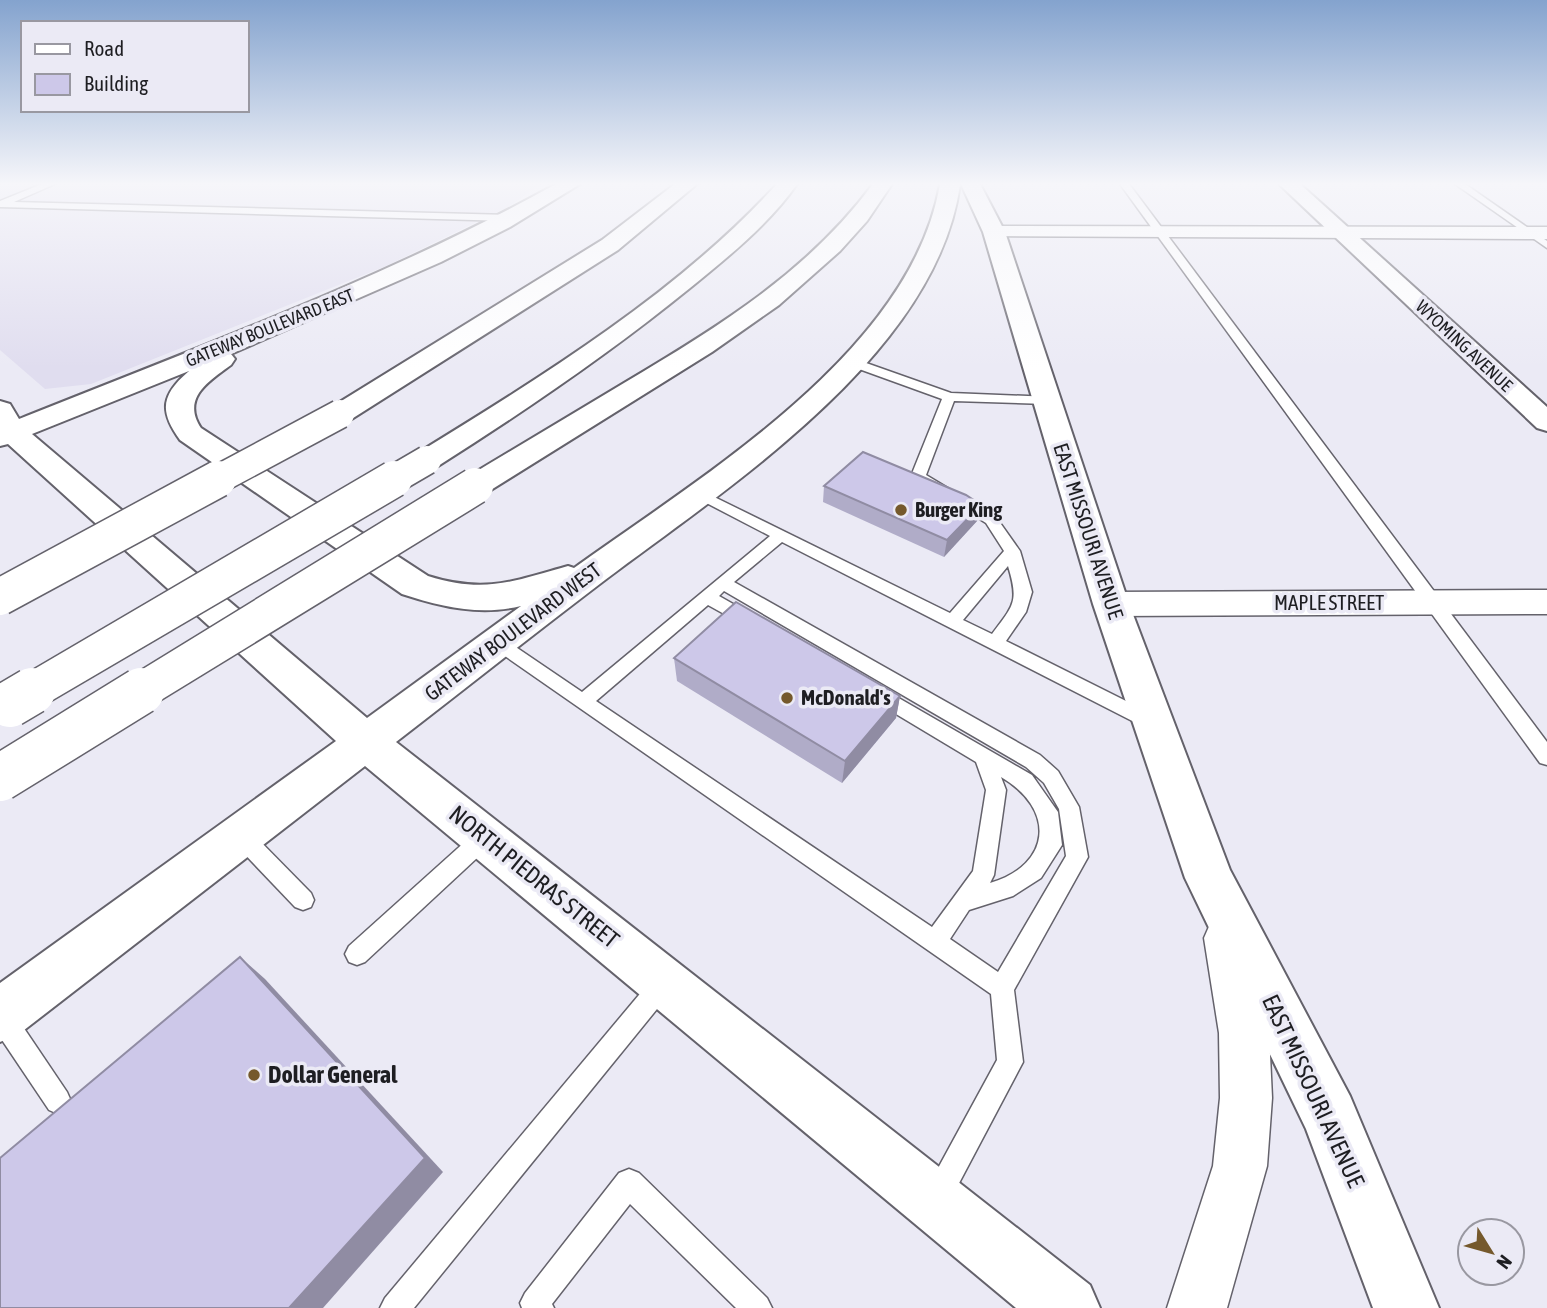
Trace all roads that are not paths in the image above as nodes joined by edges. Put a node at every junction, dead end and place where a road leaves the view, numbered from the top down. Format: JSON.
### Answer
{"nodes":[{"id":1,"x":459,"y":245,"type":"edge"},
{"id":2,"x":610,"y":245,"type":"edge"},
{"id":3,"x":728,"y":245,"type":"edge"},
{"id":4,"x":834,"y":245,"type":"edge"},
{"id":5,"x":934,"y":245,"type":"edge"},
{"id":6,"x":998,"y":245,"type":"edge"},
{"id":7,"x":1169,"y":245,"type":"edge"},
{"id":8,"x":1354,"y":245,"type":"edge"},
{"id":9,"x":261,"y":332,"type":"junction"},
{"id":10,"x":852,"y":362,"type":"junction"},
{"id":11,"x":949,"y":397,"type":"junction"},
{"id":12,"x":1046,"y":400,"type":"junction"},
{"id":13,"x":1547,"y":422,"type":"edge"},
{"id":14,"x":3,"y":427,"type":"edge"},
{"id":15,"x":698,"y":493,"type":"junction"},
{"id":16,"x":780,"y":535,"type":"junction"},
{"id":17,"x":1012,"y":551,"type":"junction"},
{"id":18,"x":603,"y":563,"type":"junction"},
{"id":19,"x":723,"y":583,"type":"junction"},
{"id":20,"x":0,"y":597,"type":"edge"},
{"id":21,"x":708,"y":597,"type":"junction"},
{"id":22,"x":1547,"y":602,"type":"edge"},
{"id":23,"x":1433,"y":603,"type":"junction"},
{"id":24,"x":1111,"y":604,"type":"junction"},
{"id":25,"x":952,"y":622,"type":"junction"},
{"id":26,"x":767,"y":631,"type":"edge"},
{"id":27,"x":498,"y":643,"type":"junction"},
{"id":28,"x":994,"y":643,"type":"junction"},
{"id":29,"x":863,"y":686,"type":"edge"},
{"id":30,"x":583,"y":702,"type":"junction"},
{"id":31,"x":5,"y":707,"type":"edge"},
{"id":32,"x":1154,"y":724,"type":"junction"},
{"id":33,"x":366,"y":742,"type":"junction"},
{"id":34,"x":984,"y":757,"type":"junction"},
{"id":35,"x":1547,"y":757,"type":"edge"},
{"id":36,"x":0,"y":778,"type":"edge"},
{"id":37,"x":241,"y":836,"type":"junction"},
{"id":38,"x":484,"y":838,"type":"junction"},
{"id":39,"x":1209,"y":878,"type":"junction"},
{"id":40,"x":303,"y":900,"type":"dead end"},
{"id":41,"x":962,"y":902,"type":"junction"},
{"id":42,"x":936,"y":943,"type":"junction"},
{"id":43,"x":357,"y":954,"type":"dead end"},
{"id":44,"x":665,"y":983,"type":"junction"},
{"id":45,"x":1002,"y":988,"type":"junction"},
{"id":46,"x":0,"y":1015,"type":"edge"},
{"id":47,"x":58,"y":1101,"type":"dead end"},
{"id":48,"x":934,"y":1201,"type":"junction"},
{"id":49,"x":395,"y":1308,"type":"edge"},
{"id":50,"x":539,"y":1308,"type":"edge"},
{"id":51,"x":757,"y":1308,"type":"edge"},
{"id":52,"x":1067,"y":1308,"type":"edge"},
{"id":53,"x":1197,"y":1308,"type":"edge"},
{"id":54,"x":1406,"y":1308,"type":"edge"}],
"edges":[{"from":1,"to":9,"type":"main road","name":"GATEWAY BOULEVARD EAST"},
{"from":2,"to":20,"type":"main road","bridge":true},
{"from":3,"to":31,"type":"main road","bridge":true},
{"from":4,"to":36,"type":"main road","bridge":true},
{"from":5,"to":10,"type":"main road","name":"GATEWAY BOULEVARD WEST"},
{"from":6,"to":12,"type":"main road","name":"EAST MISSOURI AVENUE"},
{"from":7,"to":23,"type":"lane"},
{"from":8,"to":13,"type":"main road","name":"WYOMING AVENUE"},
{"from":9,"to":14,"type":"main road","name":"GATEWAY BOULEVARD EAST"},
{"from":9,"to":18,"type":"main road"},
{"from":10,"to":11,"type":"lane"},
{"from":10,"to":15,"type":"main road","name":"GATEWAY BOULEVARD WEST"},
{"from":11,"to":12,"type":"lane"},
{"from":11,"to":17,"type":"lane"},
{"from":12,"to":24,"type":"main road","name":"EAST MISSOURI AVENUE"},
{"from":14,"to":33,"type":"main road","name":"NORTH PIEDRAS STREET"},
{"from":15,"to":16,"type":"lane"},
{"from":15,"to":18,"type":"main road","name":"GATEWAY BOULEVARD WEST"},
{"from":16,"to":19,"type":"lane"},
{"from":16,"to":25,"type":"lane"},
{"from":17,"to":25,"type":"lane"},
{"from":17,"to":28,"type":"lane"},
{"from":18,"to":27,"type":"main road","name":"GATEWAY BOULEVARD WEST"},
{"from":19,"to":21,"type":"lane"},
{"from":19,"to":45,"type":"lane"},
{"from":21,"to":26,"type":"lane"},
{"from":21,"to":30,"type":"lane"},
{"from":22,"to":23,"type":"street","name":"MAPLE STREET"},
{"from":23,"to":24,"type":"street","name":"MAPLE STREET"},
{"from":23,"to":35,"type":"lane"},
{"from":24,"to":32,"type":"main road","name":"EAST MISSOURI AVENUE"},
{"from":25,"to":28,"type":"lane"},
{"from":27,"to":30,"type":"lane"},
{"from":27,"to":33,"type":"main road","name":"GATEWAY BOULEVARD WEST"},
{"from":28,"to":32,"type":"lane"},
{"from":29,"to":34,"type":"lane"},
{"from":30,"to":42,"type":"lane"},
{"from":32,"to":39,"type":"main road","name":"EAST MISSOURI AVENUE"},
{"from":33,"to":37,"type":"main road","name":"GATEWAY BOULEVARD WEST"},
{"from":33,"to":38,"type":"main road","name":"NORTH PIEDRAS STREET"},
{"from":34,"to":41,"type":"lane"},
{"from":34,"to":41,"type":"lane"},
{"from":37,"to":40,"type":"lane"},
{"from":37,"to":46,"type":"main road","name":"GATEWAY BOULEVARD WEST"},
{"from":38,"to":43,"type":"lane"},
{"from":38,"to":44,"type":"main road","name":"NORTH PIEDRAS STREET"},
{"from":39,"to":53,"type":"street","name":"EAST MISSOURI AVENUE"},
{"from":39,"to":54,"type":"main road","name":"EAST MISSOURI AVENUE"},
{"from":41,"to":42,"type":"lane"},
{"from":42,"to":45,"type":"lane"},
{"from":44,"to":48,"type":"main road","name":"NORTH PIEDRAS STREET"},
{"from":44,"to":49,"type":"lane"},
{"from":45,"to":48,"type":"lane"},
{"from":46,"to":47,"type":"lane"},
{"from":48,"to":52,"type":"main road","name":"NORTH PIEDRAS STREET"},
{"from":50,"to":51,"type":"lane"}]}
